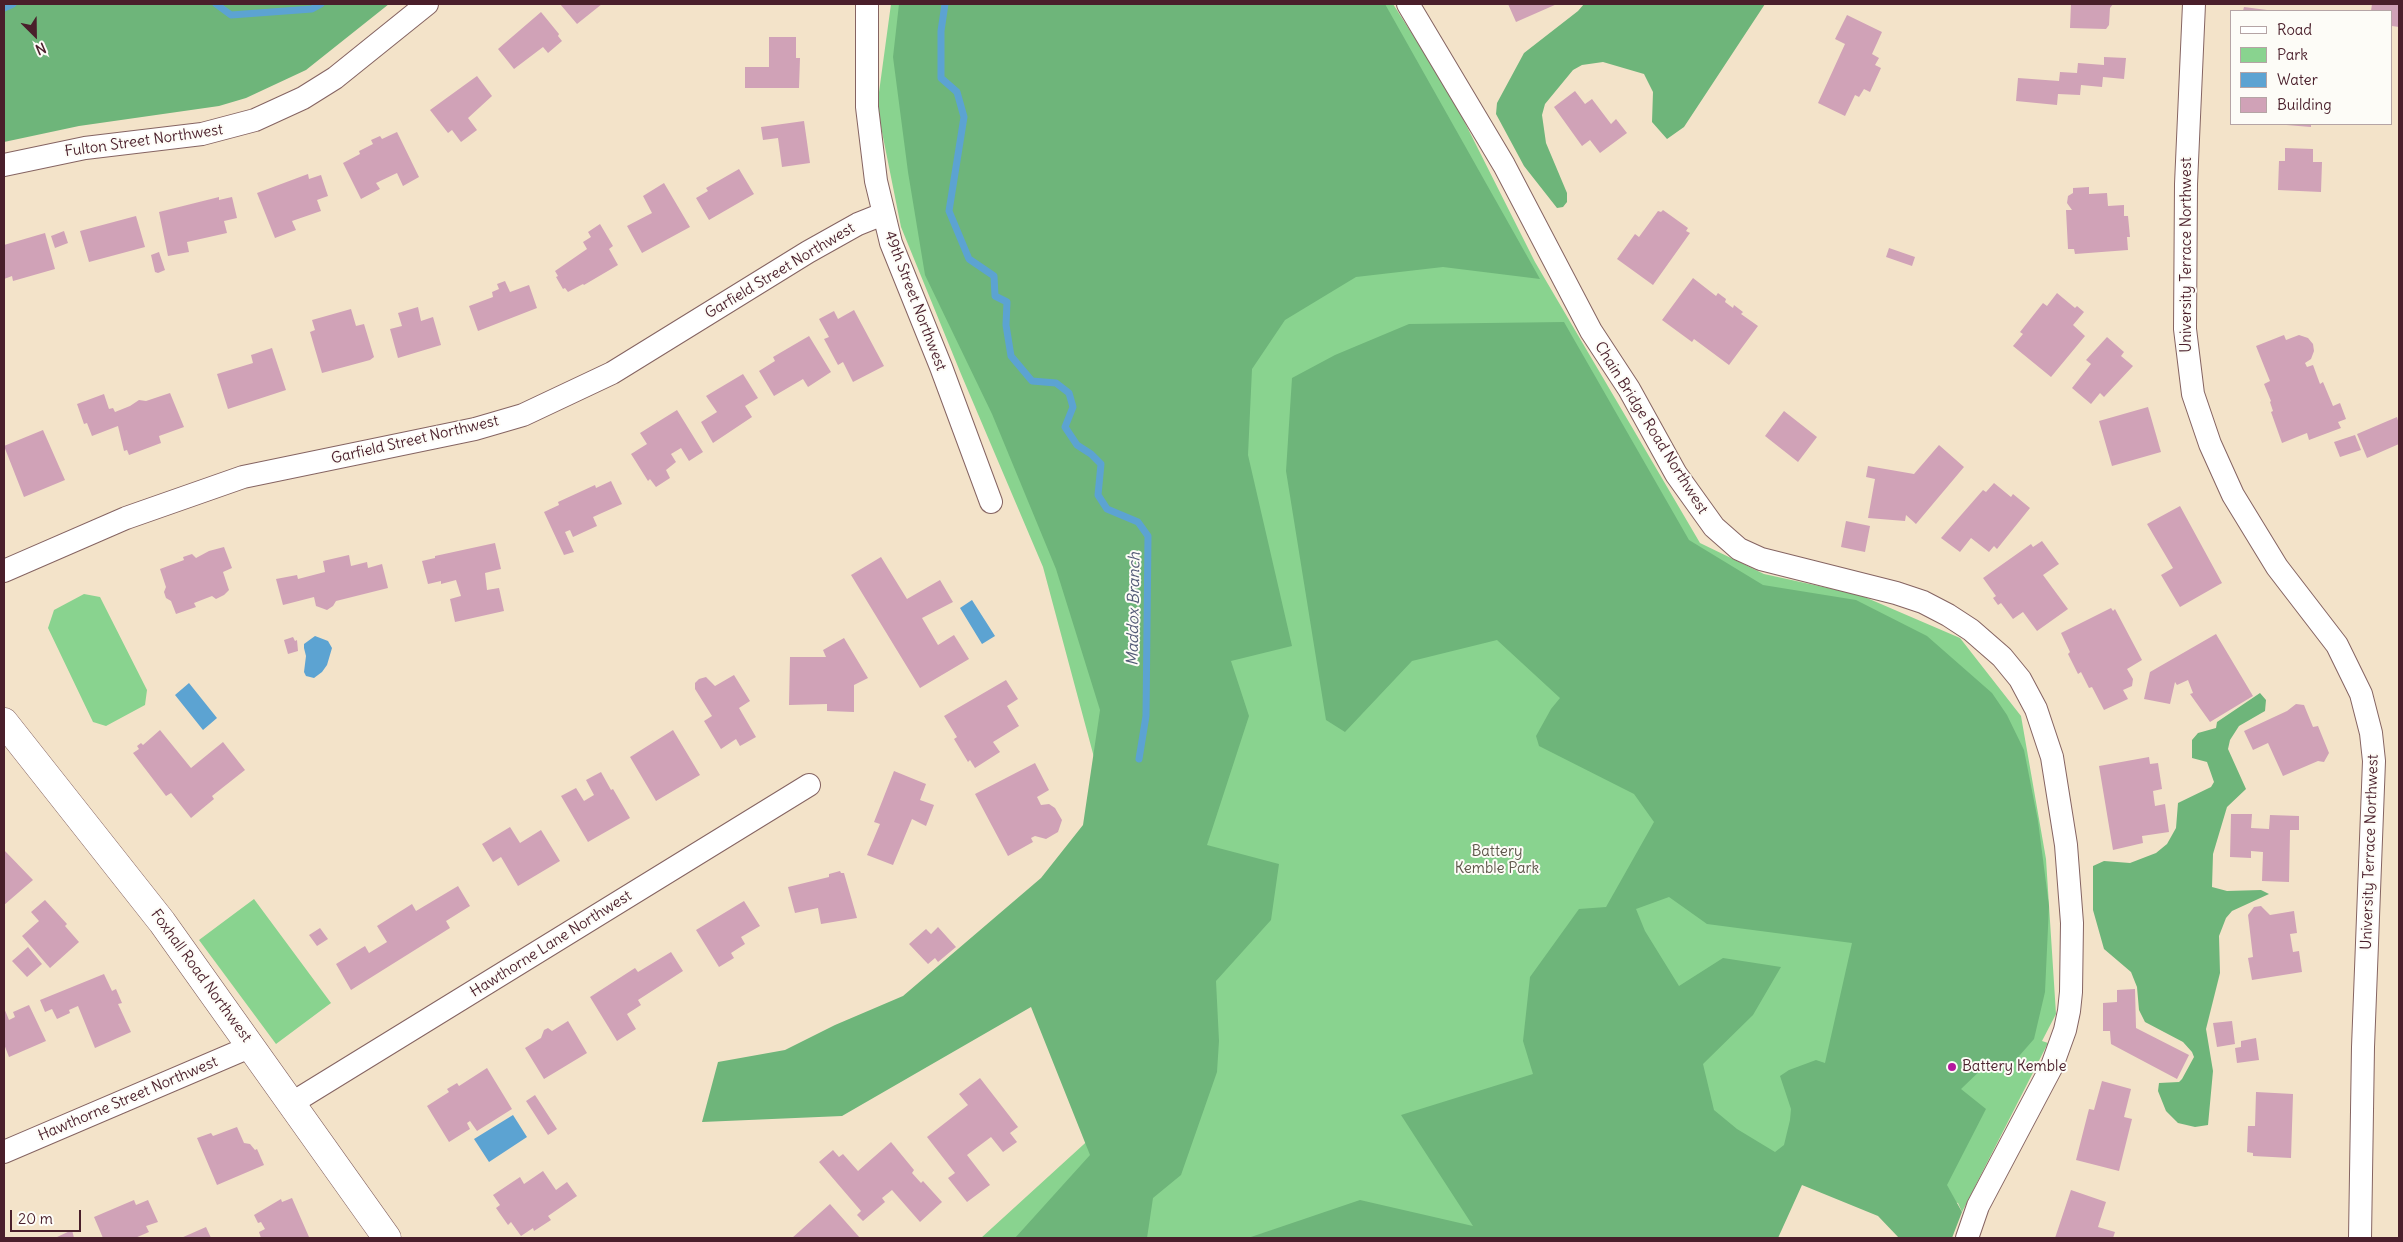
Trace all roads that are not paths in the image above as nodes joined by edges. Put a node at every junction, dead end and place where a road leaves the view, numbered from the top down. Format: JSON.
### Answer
{"nodes":[{"id":1,"x":427,"y":4,"type":"edge"},
{"id":2,"x":866,"y":4,"type":"edge"},
{"id":3,"x":1408,"y":4,"type":"edge"},
{"id":4,"x":2194,"y":4,"type":"edge"},
{"id":5,"x":4,"y":165,"type":"edge"},
{"id":6,"x":883,"y":214,"type":"junction"},
{"id":7,"x":992,"y":502,"type":"dead end"},
{"id":8,"x":4,"y":571,"type":"edge"},
{"id":9,"x":4,"y":722,"type":"edge"},
{"id":10,"x":810,"y":784,"type":"dead end"},
{"id":11,"x":252,"y":1046,"type":"junction"},
{"id":12,"x":292,"y":1102,"type":"junction"},
{"id":13,"x":4,"y":1152,"type":"edge"},
{"id":14,"x":387,"y":1238,"type":"edge"},
{"id":15,"x":1967,"y":1238,"type":"edge"},
{"id":16,"x":2360,"y":1238,"type":"edge"}],
"edges":[{"from":1,"to":5,"type":"street","name":"Fulton Street Northwest"},
{"from":2,"to":6,"type":"street","name":"49th Street Northwest"},
{"from":3,"to":15,"type":"street","name":"Chain Bridge Road Northwest"},
{"from":4,"to":16,"type":"street","name":"University Terrace Northwest"},
{"from":6,"to":7,"type":"street","name":"49th Street Northwest"},
{"from":6,"to":8,"type":"street","name":"Garfield Street Northwest"},
{"from":9,"to":11,"type":"main road","name":"Foxhall Road Northwest"},
{"from":10,"to":12,"type":"street","name":"Hawthorne Lane Northwest"},
{"from":11,"to":12,"type":"main road","name":"Foxhall Road Northwest"},
{"from":11,"to":13,"type":"street","name":"Hawthorne Street Northwest"},
{"from":12,"to":14,"type":"main road","name":"Foxhall Road Northwest"}]}
